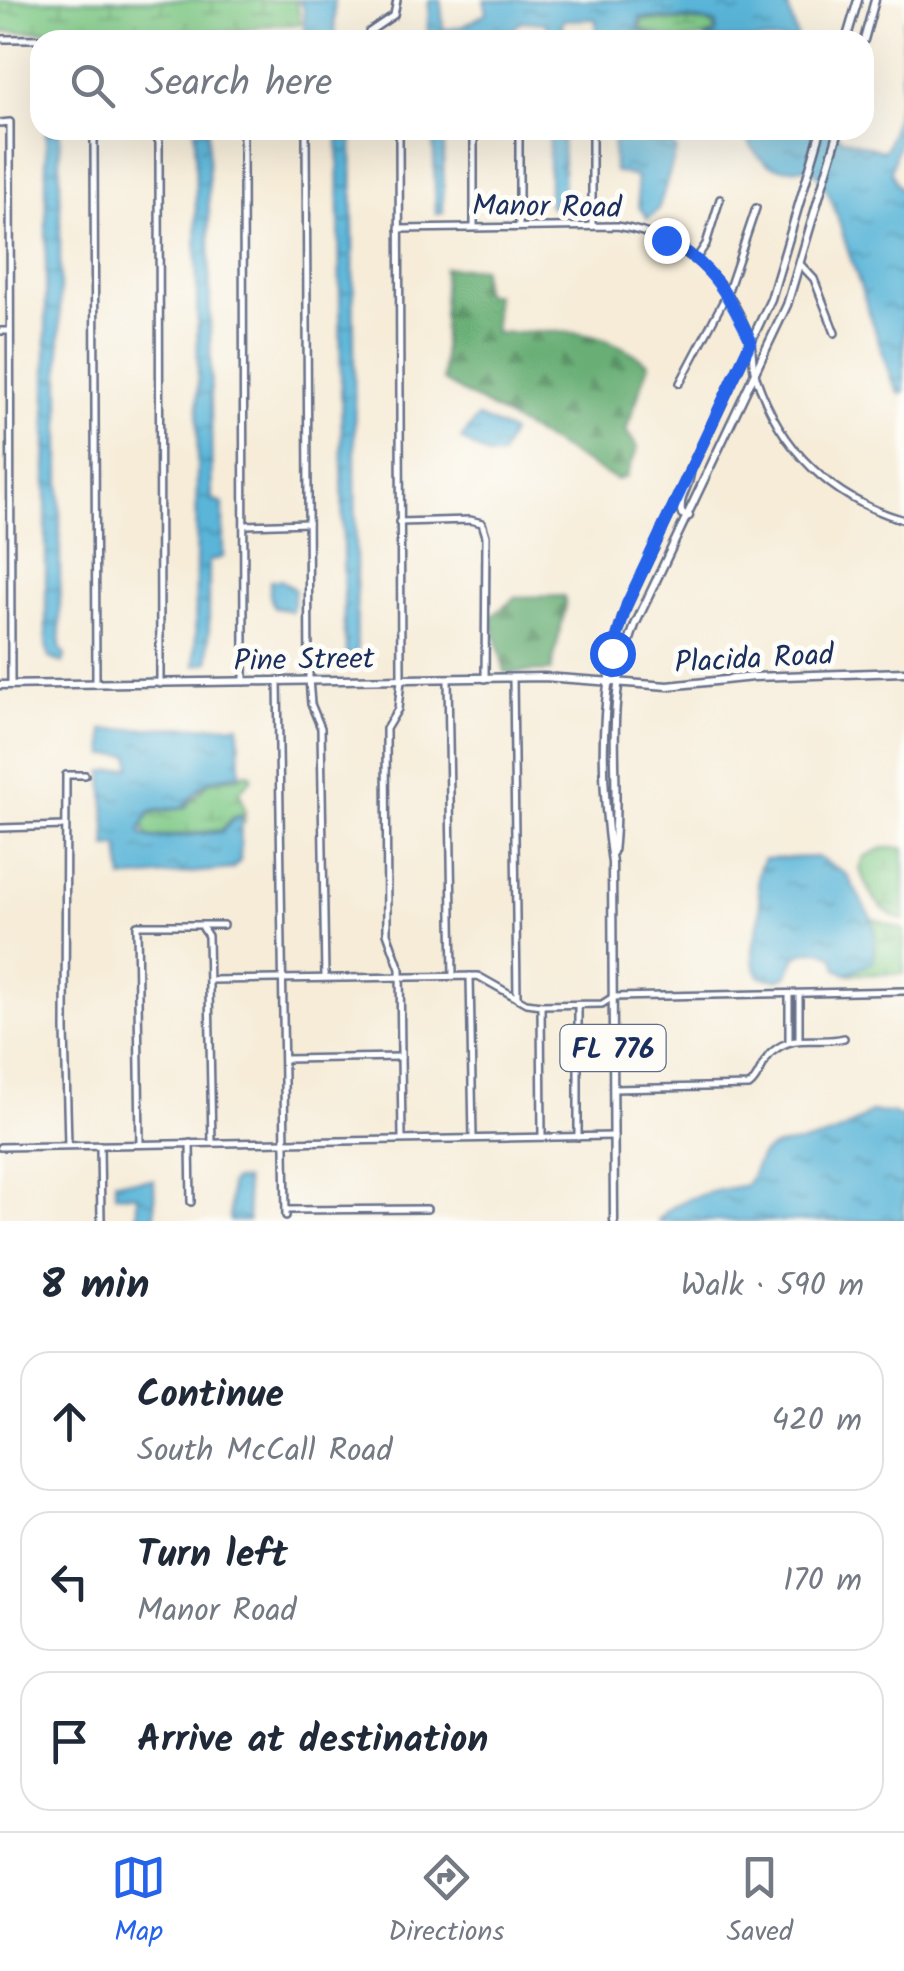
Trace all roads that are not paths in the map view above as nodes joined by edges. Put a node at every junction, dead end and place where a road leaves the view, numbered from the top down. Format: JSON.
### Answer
{"nodes":[{"id":1,"x":397,"y":0,"type":"edge"},
{"id":2,"x":858,"y":0,"type":"edge"},
{"id":3,"x":875,"y":0,"type":"edge"},
{"id":4,"x":372,"y":30,"type":"edge"},
{"id":5,"x":849,"y":30,"type":"edge"},
{"id":6,"x":867,"y":30,"type":"edge"},
{"id":7,"x":0,"y":40,"type":"edge"},
{"id":8,"x":30,"y":40,"type":"edge"},
{"id":9,"x":0,"y":122,"type":"edge"},
{"id":10,"x":94,"y":140,"type":"edge"},
{"id":11,"x":158,"y":140,"type":"edge"},
{"id":12,"x":243,"y":140,"type":"edge"},
{"id":13,"x":306,"y":140,"type":"edge"},
{"id":14,"x":398,"y":140,"type":"edge"},
{"id":15,"x":474,"y":140,"type":"edge"},
{"id":16,"x":519,"y":140,"type":"edge"},
{"id":17,"x":592,"y":140,"type":"edge"},
{"id":18,"x":818,"y":140,"type":"edge"},
{"id":19,"x":836,"y":140,"type":"edge"},
{"id":20,"x":720,"y":199,"type":"dead end"},
{"id":21,"x":756,"y":208,"type":"dead end"},
{"id":22,"x":592,"y":226,"type":"junction"},
{"id":23,"x":520,"y":227,"type":"junction"},
{"id":24,"x":474,"y":228,"type":"junction"},
{"id":25,"x":400,"y":229,"type":"junction"},
{"id":26,"x":696,"y":259,"type":"junction"},
{"id":27,"x":801,"y":265,"type":"junction"},
{"id":28,"x":726,"y":294,"type":"junction"},
{"id":29,"x":0,"y":331,"type":"edge"},
{"id":30,"x":10,"y":331,"type":"junction"},
{"id":31,"x":835,"y":333,"type":"dead end"},
{"id":32,"x":751,"y":341,"type":"junction"},
{"id":33,"x":754,"y":373,"type":"junction"},
{"id":34,"x":680,"y":382,"type":"dead end"},
{"id":35,"x":690,"y":468,"type":"junction"},
{"id":36,"x":688,"y":516,"type":"junction"},
{"id":37,"x":904,"y":520,"type":"edge"},
{"id":38,"x":399,"y":522,"type":"junction"},
{"id":39,"x":308,"y":523,"type":"junction"},
{"id":40,"x":245,"y":524,"type":"junction"},
{"id":41,"x":904,"y":672,"type":"edge"},
{"id":42,"x":513,"y":678,"type":"junction"},
{"id":43,"x":485,"y":679,"type":"junction"},
{"id":44,"x":278,"y":680,"type":"junction"},
{"id":45,"x":309,"y":680,"type":"junction"},
{"id":46,"x":401,"y":680,"type":"junction"},
{"id":47,"x":448,"y":680,"type":"junction"},
{"id":48,"x":244,"y":682,"type":"junction"},
{"id":49,"x":607,"y":683,"type":"junction"},
{"id":50,"x":96,"y":684,"type":"junction"},
{"id":51,"x":160,"y":684,"type":"junction"},
{"id":52,"x":618,"y":684,"type":"junction"},
{"id":53,"x":0,"y":685,"type":"edge"},
{"id":54,"x":11,"y":685,"type":"junction"},
{"id":55,"x":85,"y":775,"type":"dead end"},
{"id":56,"x":65,"y":826,"type":"junction"},
{"id":57,"x":0,"y":828,"type":"edge"},
{"id":58,"x":612,"y":863,"type":"junction"},
{"id":59,"x":224,"y":925,"type":"dead end"},
{"id":60,"x":198,"y":926,"type":"junction"},
{"id":61,"x":400,"y":976,"type":"junction"},
{"id":62,"x":452,"y":976,"type":"junction"},
{"id":63,"x":470,"y":976,"type":"junction"},
{"id":64,"x":283,"y":978,"type":"junction"},
{"id":65,"x":325,"y":978,"type":"junction"},
{"id":66,"x":208,"y":980,"type":"junction"},
{"id":67,"x":904,"y":991,"type":"edge"},
{"id":68,"x":789,"y":994,"type":"junction"},
{"id":69,"x":799,"y":994,"type":"junction"},
{"id":70,"x":518,"y":997,"type":"junction"},
{"id":71,"x":613,"y":997,"type":"junction"},
{"id":72,"x":541,"y":1005,"type":"junction"},
{"id":73,"x":578,"y":1005,"type":"junction"},
{"id":74,"x":799,"y":1038,"type":"junction"},
{"id":75,"x":844,"y":1038,"type":"dead end"},
{"id":76,"x":789,"y":1042,"type":"junction"},
{"id":77,"x":401,"y":1058,"type":"junction"},
{"id":78,"x":284,"y":1059,"type":"junction"},
{"id":79,"x":614,"y":1089,"type":"junction"},
{"id":80,"x":614,"y":1136,"type":"junction"},
{"id":81,"x":542,"y":1137,"type":"junction"},
{"id":82,"x":578,"y":1137,"type":"junction"},
{"id":83,"x":402,"y":1138,"type":"junction"},
{"id":84,"x":473,"y":1138,"type":"junction"},
{"id":85,"x":285,"y":1142,"type":"junction"},
{"id":86,"x":212,"y":1143,"type":"junction"},
{"id":87,"x":140,"y":1144,"type":"junction"},
{"id":88,"x":190,"y":1144,"type":"junction"},
{"id":89,"x":68,"y":1145,"type":"junction"},
{"id":90,"x":100,"y":1145,"type":"junction"},
{"id":91,"x":0,"y":1146,"type":"edge"},
{"id":92,"x":191,"y":1202,"type":"dead end"},
{"id":93,"x":427,"y":1209,"type":"dead end"},
{"id":94,"x":100,"y":1221,"type":"edge"},
{"id":95,"x":614,"y":1221,"type":"edge"}],
"edges":[{"from":1,"to":4,"type":"street"},
{"from":2,"to":5,"type":"main road"},
{"from":3,"to":6,"type":"main road"},
{"from":7,"to":8,"type":"street"},
{"from":9,"to":30,"type":"street"},
{"from":10,"to":50,"type":"street"},
{"from":11,"to":51,"type":"street"},
{"from":12,"to":40,"type":"street"},
{"from":13,"to":39,"type":"street"},
{"from":14,"to":25,"type":"street"},
{"from":15,"to":24,"type":"street"},
{"from":16,"to":23,"type":"street"},
{"from":17,"to":22,"type":"street"},
{"from":18,"to":32,"type":"main road","number":"FL 776"},
{"from":19,"to":27,"type":"main road","number":"FL 776"},
{"from":20,"to":26,"type":"street"},
{"from":21,"to":28,"type":"street"},
{"from":22,"to":23,"type":"street","name":"Manor Road"},
{"from":22,"to":26,"type":"street","name":"Manor Road"},
{"from":23,"to":24,"type":"street","name":"Manor Road"},
{"from":24,"to":25,"type":"street","name":"Manor Road"},
{"from":25,"to":38,"type":"street"},
{"from":26,"to":28,"type":"street","name":"Manor Road"},
{"from":27,"to":31,"type":"street"},
{"from":27,"to":33,"type":"main road","number":"FL 776"},
{"from":28,"to":32,"type":"street","name":"Manor Road"},
{"from":28,"to":34,"type":"street"},
{"from":29,"to":30,"type":"street"},
{"from":30,"to":54,"type":"street"},
{"from":32,"to":33,"type":"street","name":"Manor Road"},
{"from":32,"to":35,"type":"main road","number":"FL 776"},
{"from":33,"to":36,"type":"main road","number":"FL 776"},
{"from":33,"to":37,"type":"street","name":"Manor Road"},
{"from":35,"to":36,"type":"main road"},
{"from":35,"to":49,"type":"main road","number":"FL 776"},
{"from":36,"to":52,"type":"main road","number":"FL 776"},
{"from":38,"to":43,"type":"street"},
{"from":38,"to":46,"type":"street"},
{"from":39,"to":40,"type":"street"},
{"from":39,"to":45,"type":"street"},
{"from":40,"to":48,"type":"street"},
{"from":41,"to":52,"type":"main road","name":"Placida Road"},
{"from":42,"to":43,"type":"main road","name":"Pine Street"},
{"from":42,"to":49,"type":"main road","name":"Pine Street"},
{"from":42,"to":70,"type":"street"},
{"from":43,"to":47,"type":"main road","name":"Pine Street"},
{"from":44,"to":45,"type":"main road","name":"Pine Street"},
{"from":44,"to":48,"type":"main road","name":"Pine Street"},
{"from":44,"to":64,"type":"street"},
{"from":45,"to":46,"type":"main road","name":"Pine Street"},
{"from":45,"to":65,"type":"street"},
{"from":46,"to":47,"type":"main road","name":"Pine Street"},
{"from":46,"to":61,"type":"street"},
{"from":47,"to":62,"type":"street"},
{"from":48,"to":51,"type":"main road","name":"Pine Street"},
{"from":49,"to":52,"type":"main road","name":"Placida Road"},
{"from":49,"to":58,"type":"main road","number":"FL 776"},
{"from":50,"to":51,"type":"main road","name":"Pine Street"},
{"from":50,"to":54,"type":"main road","name":"Pine Street"},
{"from":52,"to":58,"type":"main road","number":"FL 776"},
{"from":53,"to":54,"type":"main road","name":"Pine Street"},
{"from":55,"to":56,"type":"street"},
{"from":56,"to":57,"type":"street"},
{"from":56,"to":89,"type":"street"},
{"from":58,"to":71,"type":"main road","number":"FL 776"},
{"from":59,"to":60,"type":"street"},
{"from":60,"to":66,"type":"street"},
{"from":60,"to":87,"type":"street"},
{"from":61,"to":62,"type":"street"},
{"from":61,"to":65,"type":"street"},
{"from":61,"to":77,"type":"street"},
{"from":62,"to":63,"type":"street"},
{"from":63,"to":70,"type":"street"},
{"from":63,"to":84,"type":"street"},
{"from":64,"to":65,"type":"street"},
{"from":64,"to":66,"type":"street"},
{"from":64,"to":78,"type":"street"},
{"from":66,"to":86,"type":"street"},
{"from":67,"to":69,"type":"street"},
{"from":68,"to":69,"type":"street"},
{"from":68,"to":71,"type":"street"},
{"from":68,"to":76,"type":"street"},
{"from":69,"to":74,"type":"street"},
{"from":70,"to":72,"type":"street"},
{"from":71,"to":73,"type":"street"},
{"from":71,"to":79,"type":"main road","number":"FL 776"},
{"from":72,"to":73,"type":"street"},
{"from":72,"to":81,"type":"street"},
{"from":73,"to":82,"type":"street"},
{"from":74,"to":75,"type":"street"},
{"from":74,"to":76,"type":"street"},
{"from":76,"to":79,"type":"street"},
{"from":77,"to":78,"type":"street"},
{"from":77,"to":83,"type":"street"},
{"from":78,"to":85,"type":"street"},
{"from":79,"to":80,"type":"main road","number":"FL 776"},
{"from":80,"to":82,"type":"street"},
{"from":80,"to":95,"type":"main road","number":"FL 776"},
{"from":81,"to":82,"type":"street"},
{"from":81,"to":84,"type":"street"},
{"from":83,"to":84,"type":"street"},
{"from":83,"to":85,"type":"street"},
{"from":85,"to":86,"type":"street"},
{"from":85,"to":93,"type":"street"},
{"from":86,"to":88,"type":"street"},
{"from":87,"to":88,"type":"street"},
{"from":87,"to":90,"type":"street"},
{"from":88,"to":92,"type":"street"},
{"from":89,"to":90,"type":"street"},
{"from":89,"to":91,"type":"street"},
{"from":90,"to":94,"type":"street"}]}
